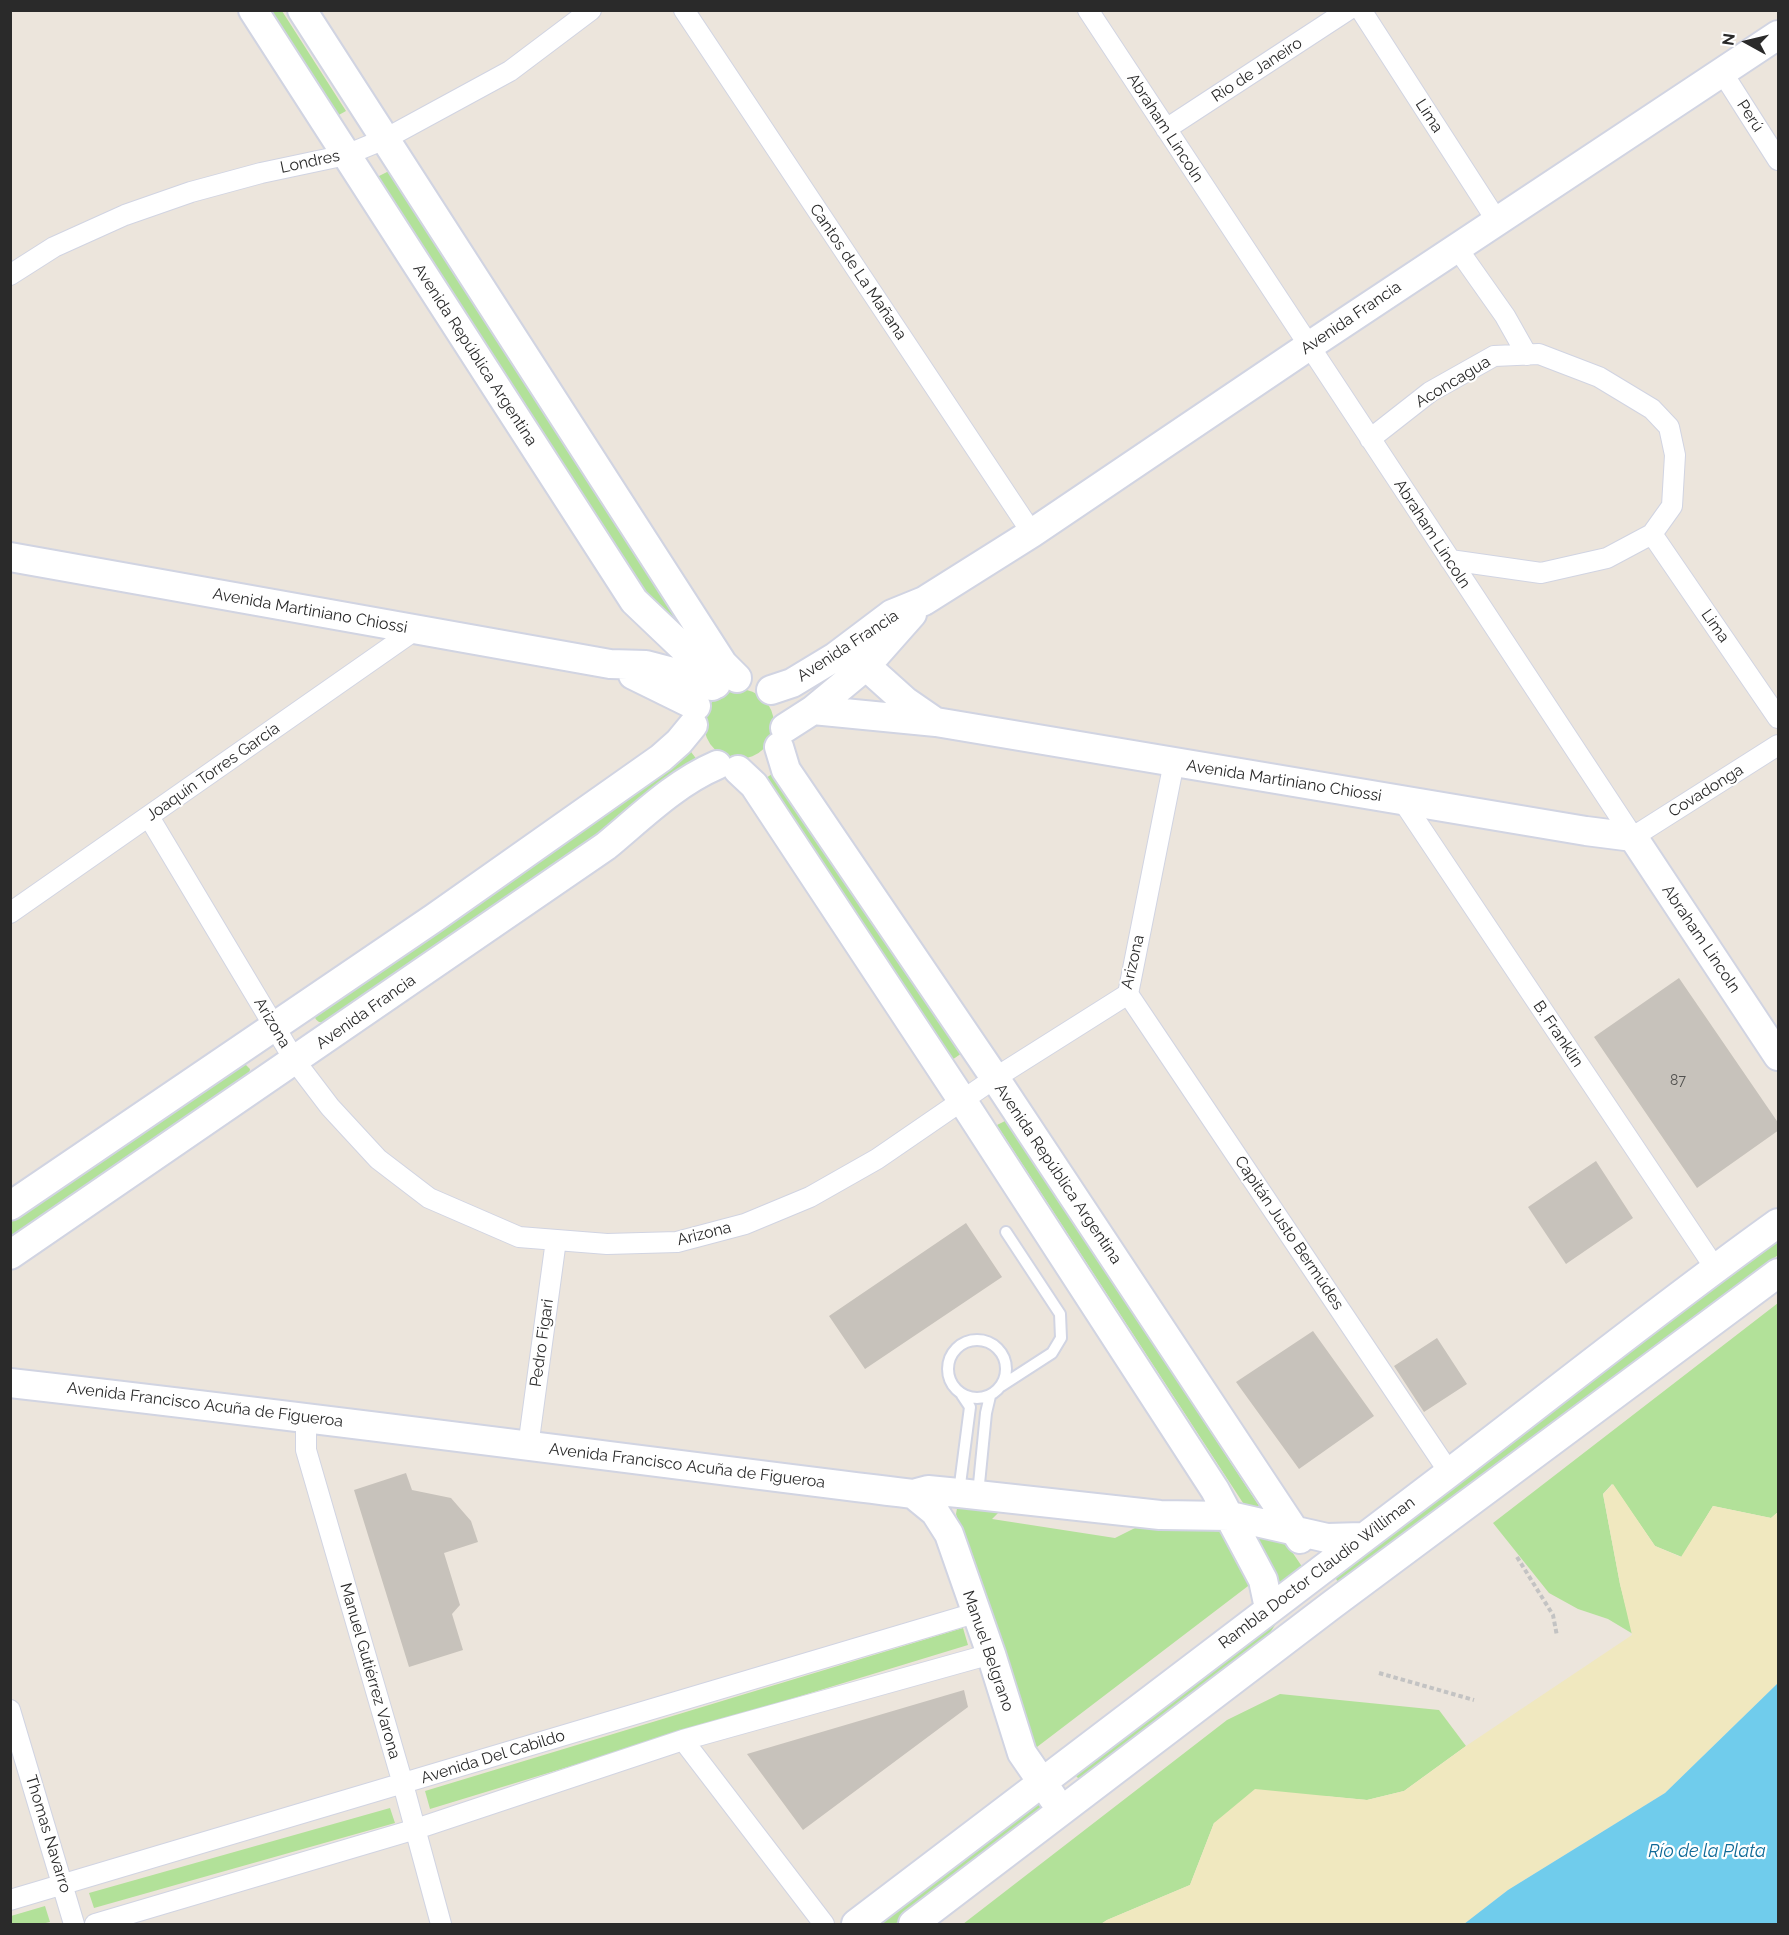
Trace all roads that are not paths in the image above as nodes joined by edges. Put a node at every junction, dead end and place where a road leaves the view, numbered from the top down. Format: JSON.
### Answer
{"nodes":[{"id":1,"x":253,"y":10,"type":"edge"},
{"id":2,"x":302,"y":10,"type":"edge"},
{"id":3,"x":591,"y":10,"type":"edge"},
{"id":4,"x":684,"y":10,"type":"edge"},
{"id":5,"x":1088,"y":10,"type":"edge"},
{"id":6,"x":1348,"y":10,"type":"edge"},
{"id":7,"x":1361,"y":10,"type":"edge"},
{"id":8,"x":1779,"y":34,"type":"edge"},
{"id":9,"x":1722,"y":72,"type":"junction"},
{"id":10,"x":1166,"y":129,"type":"junction"},
{"id":11,"x":385,"y":139,"type":"junction"},
{"id":12,"x":346,"y":155,"type":"junction"},
{"id":13,"x":1779,"y":160,"type":"edge"},
{"id":14,"x":1497,"y":221,"type":"junction"},
{"id":15,"x":1457,"y":248,"type":"junction"},
{"id":16,"x":10,"y":275,"type":"edge"},
{"id":17,"x":1309,"y":346,"type":"junction"},
{"id":18,"x":1527,"y":355,"type":"junction"},
{"id":19,"x":1370,"y":439,"type":"junction"},
{"id":20,"x":1032,"y":533,"type":"junction"},
{"id":21,"x":1652,"y":534,"type":"junction"},
{"id":22,"x":10,"y":557,"type":"edge"},
{"id":23,"x":1450,"y":560,"type":"junction"},
{"id":24,"x":924,"y":601,"type":"junction"},
{"id":25,"x":416,"y":630,"type":"junction"},
{"id":26,"x":835,"y":657,"type":"junction"},
{"id":27,"x":866,"y":666,"type":"junction"},
{"id":28,"x":771,"y":690,"type":"junction"},
{"id":29,"x":711,"y":696,"type":"junction"},
{"id":30,"x":813,"y":710,"type":"junction"},
{"id":31,"x":1779,"y":718,"type":"edge"},
{"id":32,"x":936,"y":722,"type":"junction"},
{"id":33,"x":782,"y":737,"type":"junction"},
{"id":34,"x":1779,"y":745,"type":"edge"},
{"id":35,"x":1174,"y":762,"type":"junction"},
{"id":36,"x":728,"y":767,"type":"junction"},
{"id":37,"x":1402,"y":800,"type":"junction"},
{"id":38,"x":149,"y":817,"type":"junction"},
{"id":39,"x":1633,"y":837,"type":"junction"},
{"id":40,"x":10,"y":913,"type":"edge"},
{"id":41,"x":1128,"y":994,"type":"junction"},
{"id":42,"x":274,"y":1027,"type":"junction"},
{"id":43,"x":1779,"y":1056,"type":"edge"},
{"id":44,"x":295,"y":1061,"type":"junction"},
{"id":45,"x":995,"y":1078,"type":"junction"},
{"id":46,"x":962,"y":1100,"type":"junction"},
{"id":47,"x":10,"y":1206,"type":"edge"},
{"id":48,"x":1779,"y":1222,"type":"edge"},
{"id":49,"x":1006,"y":1232,"type":"dead end"},
{"id":50,"x":555,"y":1240,"type":"junction"},
{"id":51,"x":10,"y":1255,"type":"edge"},
{"id":52,"x":1715,"y":1268,"type":"junction"},
{"id":53,"x":1779,"y":1273,"type":"edge"},
{"id":54,"x":10,"y":1383,"type":"edge"},
{"id":55,"x":1002,"y":1386,"type":"junction"},
{"id":56,"x":961,"y":1394,"type":"junction"},
{"id":57,"x":990,"y":1396,"type":"junction"},
{"id":58,"x":306,"y":1417,"type":"junction"},
{"id":59,"x":528,"y":1447,"type":"junction"},
{"id":60,"x":1449,"y":1472,"type":"junction"},
{"id":61,"x":913,"y":1494,"type":"junction"},
{"id":62,"x":969,"y":1494,"type":"junction"},
{"id":63,"x":1230,"y":1516,"type":"junction"},
{"id":64,"x":1294,"y":1531,"type":"junction"},
{"id":65,"x":1362,"y":1537,"type":"junction"},
{"id":66,"x":1321,"y":1568,"type":"junction"},
{"id":67,"x":1333,"y":1604,"type":"junction"},
{"id":68,"x":1269,"y":1608,"type":"junction"},
{"id":69,"x":975,"y":1613,"type":"junction"},
{"id":70,"x":991,"y":1654,"type":"junction"},
{"id":71,"x":10,"y":1710,"type":"edge"},
{"id":72,"x":683,"y":1740,"type":"junction"},
{"id":73,"x":403,"y":1784,"type":"junction"},
{"id":74,"x":1043,"y":1784,"type":"junction"},
{"id":75,"x":1062,"y":1811,"type":"junction"},
{"id":76,"x":416,"y":1829,"type":"junction"},
{"id":77,"x":63,"y":1884,"type":"junction"},
{"id":78,"x":10,"y":1900,"type":"edge"},
{"id":79,"x":74,"y":1924,"type":"edge"},
{"id":80,"x":95,"y":1924,"type":"edge"},
{"id":81,"x":441,"y":1924,"type":"edge"},
{"id":82,"x":824,"y":1924,"type":"edge"},
{"id":83,"x":856,"y":1924,"type":"edge"},
{"id":84,"x":913,"y":1924,"type":"edge"}],
"edges":[{"from":1,"to":12,"type":"street","name":"Avenida República Argentina"},
{"from":2,"to":11,"type":"street"},
{"from":3,"to":11,"type":"street","name":"Londres"},
{"from":4,"to":20,"type":"street","name":"Cantos de La Mañana"},
{"from":5,"to":10,"type":"street","name":"Abraham Lincoln"},
{"from":6,"to":10,"type":"street","name":"Rio de Janeiro"},
{"from":7,"to":14,"type":"street","name":"Lima"},
{"from":8,"to":9,"type":"street","name":"Avenida Francia"},
{"from":9,"to":13,"type":"street","name":"Perú"},
{"from":9,"to":14,"type":"street","name":"Avenida Francia"},
{"from":10,"to":17,"type":"street","name":"Abraham Lincoln"},
{"from":11,"to":12,"type":"street","name":"Londres"},
{"from":11,"to":29,"type":"street"},
{"from":12,"to":16,"type":"street","name":"Londres"},
{"from":12,"to":29,"type":"street","name":"Avenida República Argentina"},
{"from":14,"to":15,"type":"street","name":"Avenida Francia"},
{"from":15,"to":17,"type":"street","name":"Avenida Francia"},
{"from":15,"to":18,"type":"street"},
{"from":17,"to":19,"type":"street","name":"Abraham Lincoln"},
{"from":17,"to":20,"type":"street","name":"Avenida Francia"},
{"from":18,"to":19,"type":"street","name":"Aconcagua"},
{"from":18,"to":21,"type":"street","name":"Aconcagua"},
{"from":19,"to":23,"type":"street","name":"Abraham Lincoln"},
{"from":20,"to":24,"type":"street","name":"Avenida Francia"},
{"from":21,"to":23,"type":"street","name":"Aconcagua"},
{"from":21,"to":31,"type":"street","name":"Lima"},
{"from":22,"to":25,"type":"street","name":"Avenida Martiniano Chiossi"},
{"from":23,"to":39,"type":"street","name":"Abraham Lincoln"},
{"from":24,"to":26,"type":"street","name":"Avenida Francia"},
{"from":24,"to":27,"type":"street","name":"Avenida Francia"},
{"from":25,"to":29,"type":"street","name":"Avenida Martiniano Chiossi"},
{"from":25,"to":38,"type":"street","name":"Joaquín Torres García"},
{"from":26,"to":27,"type":"street","name":"Avenida Martiniano Chiossi"},
{"from":26,"to":28,"type":"street","name":"Avenida Francia"},
{"from":27,"to":30,"type":"street","name":"Avenida Francia"},
{"from":27,"to":32,"type":"street","name":"Avenida Martiniano Chiossi"},
{"from":28,"to":29,"type":"street"},
{"from":28,"to":33,"type":"street"},
{"from":29,"to":36,"type":"street"},
{"from":29,"to":42,"type":"street"},
{"from":30,"to":32,"type":"street","name":"Avenida Martiniano Chiossi"},
{"from":30,"to":33,"type":"street","name":"Avenida Francia"},
{"from":32,"to":35,"type":"street","name":"Avenida Martiniano Chiossi"},
{"from":33,"to":36,"type":"street"},
{"from":33,"to":45,"type":"street","name":"Avenida República Argentina"},
{"from":34,"to":39,"type":"street","name":"Covadonga"},
{"from":35,"to":37,"type":"street","name":"Avenida Martiniano Chiossi"},
{"from":35,"to":41,"type":"street","name":"Arizona"},
{"from":36,"to":44,"type":"street","name":"Avenida Francia"},
{"from":36,"to":46,"type":"street"},
{"from":37,"to":39,"type":"street","name":"Avenida Martiniano Chiossi"},
{"from":37,"to":52,"type":"street","name":"B. Franklin"},
{"from":38,"to":40,"type":"street","name":"Joaquín Torres García"},
{"from":38,"to":42,"type":"street","name":"Arizona"},
{"from":39,"to":43,"type":"street","name":"Abraham Lincoln"},
{"from":41,"to":45,"type":"street","name":"Arizona"},
{"from":41,"to":60,"type":"street","name":"Capitán Justo Bermúdes"},
{"from":42,"to":44,"type":"street","name":"Arizona"},
{"from":42,"to":47,"type":"street"},
{"from":44,"to":50,"type":"street","name":"Arizona"},
{"from":44,"to":51,"type":"street","name":"Avenida Francia"},
{"from":45,"to":46,"type":"street","name":"Arizona"},
{"from":45,"to":64,"type":"street","name":"Avenida República Argentina"},
{"from":46,"to":50,"type":"street","name":"Arizona"},
{"from":46,"to":63,"type":"street"},
{"from":48,"to":52,"type":"street","name":"Rambla Doctor Claudio Williman"},
{"from":49,"to":55,"type":"lane"},
{"from":50,"to":59,"type":"street","name":"Pedro Figari"},
{"from":52,"to":60,"type":"street","name":"Rambla Doctor Claudio Williman"},
{"from":53,"to":67,"type":"street"},
{"from":54,"to":58,"type":"street","name":"Avenida Francisco Acuña de Figueroa"},
{"from":55,"to":56,"type":"lane"},
{"from":55,"to":57,"type":"lane"},
{"from":56,"to":57,"type":"lane"},
{"from":56,"to":62,"type":"lane"},
{"from":57,"to":62,"type":"lane"},
{"from":58,"to":59,"type":"street","name":"Avenida Francisco Acuña de Figueroa"},
{"from":58,"to":73,"type":"street","name":"Manuel Gutiérrez Varona"},
{"from":59,"to":61,"type":"street","name":"Avenida Francisco Acuña de Figueroa"},
{"from":60,"to":65,"type":"street","name":"Rambla Doctor Claudio Williman"},
{"from":61,"to":62,"type":"street","name":"Avenida Francisco Acuña de Figueroa"},
{"from":61,"to":69,"type":"street","name":"Manuel Belgrano"},
{"from":62,"to":63,"type":"street","name":"Avenida Francisco Acuña de Figueroa"},
{"from":63,"to":64,"type":"street","name":"Avenida Francisco Acuña de Figueroa"},
{"from":63,"to":68,"type":"street"},
{"from":64,"to":65,"type":"street","name":"Avenida Francisco Acuña de Figueroa"},
{"from":64,"to":66,"type":"street","name":"Avenida República Argentina"},
{"from":65,"to":66,"type":"street","name":"Rambla Doctor Claudio Williman"},
{"from":66,"to":67,"type":"street","name":"Avenida República Argentina"},
{"from":66,"to":68,"type":"street","name":"Rambla Doctor Claudio Williman"},
{"from":67,"to":75,"type":"street"},
{"from":68,"to":74,"type":"street","name":"Rambla Doctor Claudio Williman"},
{"from":69,"to":70,"type":"street","name":"Manuel Belgrano"},
{"from":69,"to":73,"type":"street","name":"Avenida Del Cabildo"},
{"from":70,"to":72,"type":"street"},
{"from":70,"to":74,"type":"street","name":"Manuel Belgrano"},
{"from":71,"to":77,"type":"street","name":"Thomas Navarro"},
{"from":72,"to":76,"type":"street"},
{"from":72,"to":82,"type":"street"},
{"from":73,"to":76,"type":"street","name":"Manuel Gutiérrez Varona"},
{"from":73,"to":77,"type":"street","name":"Avenida Del Cabildo"},
{"from":74,"to":75,"type":"street","name":"Manuel Belgrano"},
{"from":74,"to":83,"type":"street","name":"Rambla Doctor Claudio Williman"},
{"from":75,"to":84,"type":"street"},
{"from":76,"to":80,"type":"street"},
{"from":76,"to":81,"type":"street","name":"Manuel Gutiérrez Varona"},
{"from":77,"to":78,"type":"street","name":"Avenida Del Cabildo"},
{"from":77,"to":79,"type":"street","name":"Thomas Navarro"}]}
